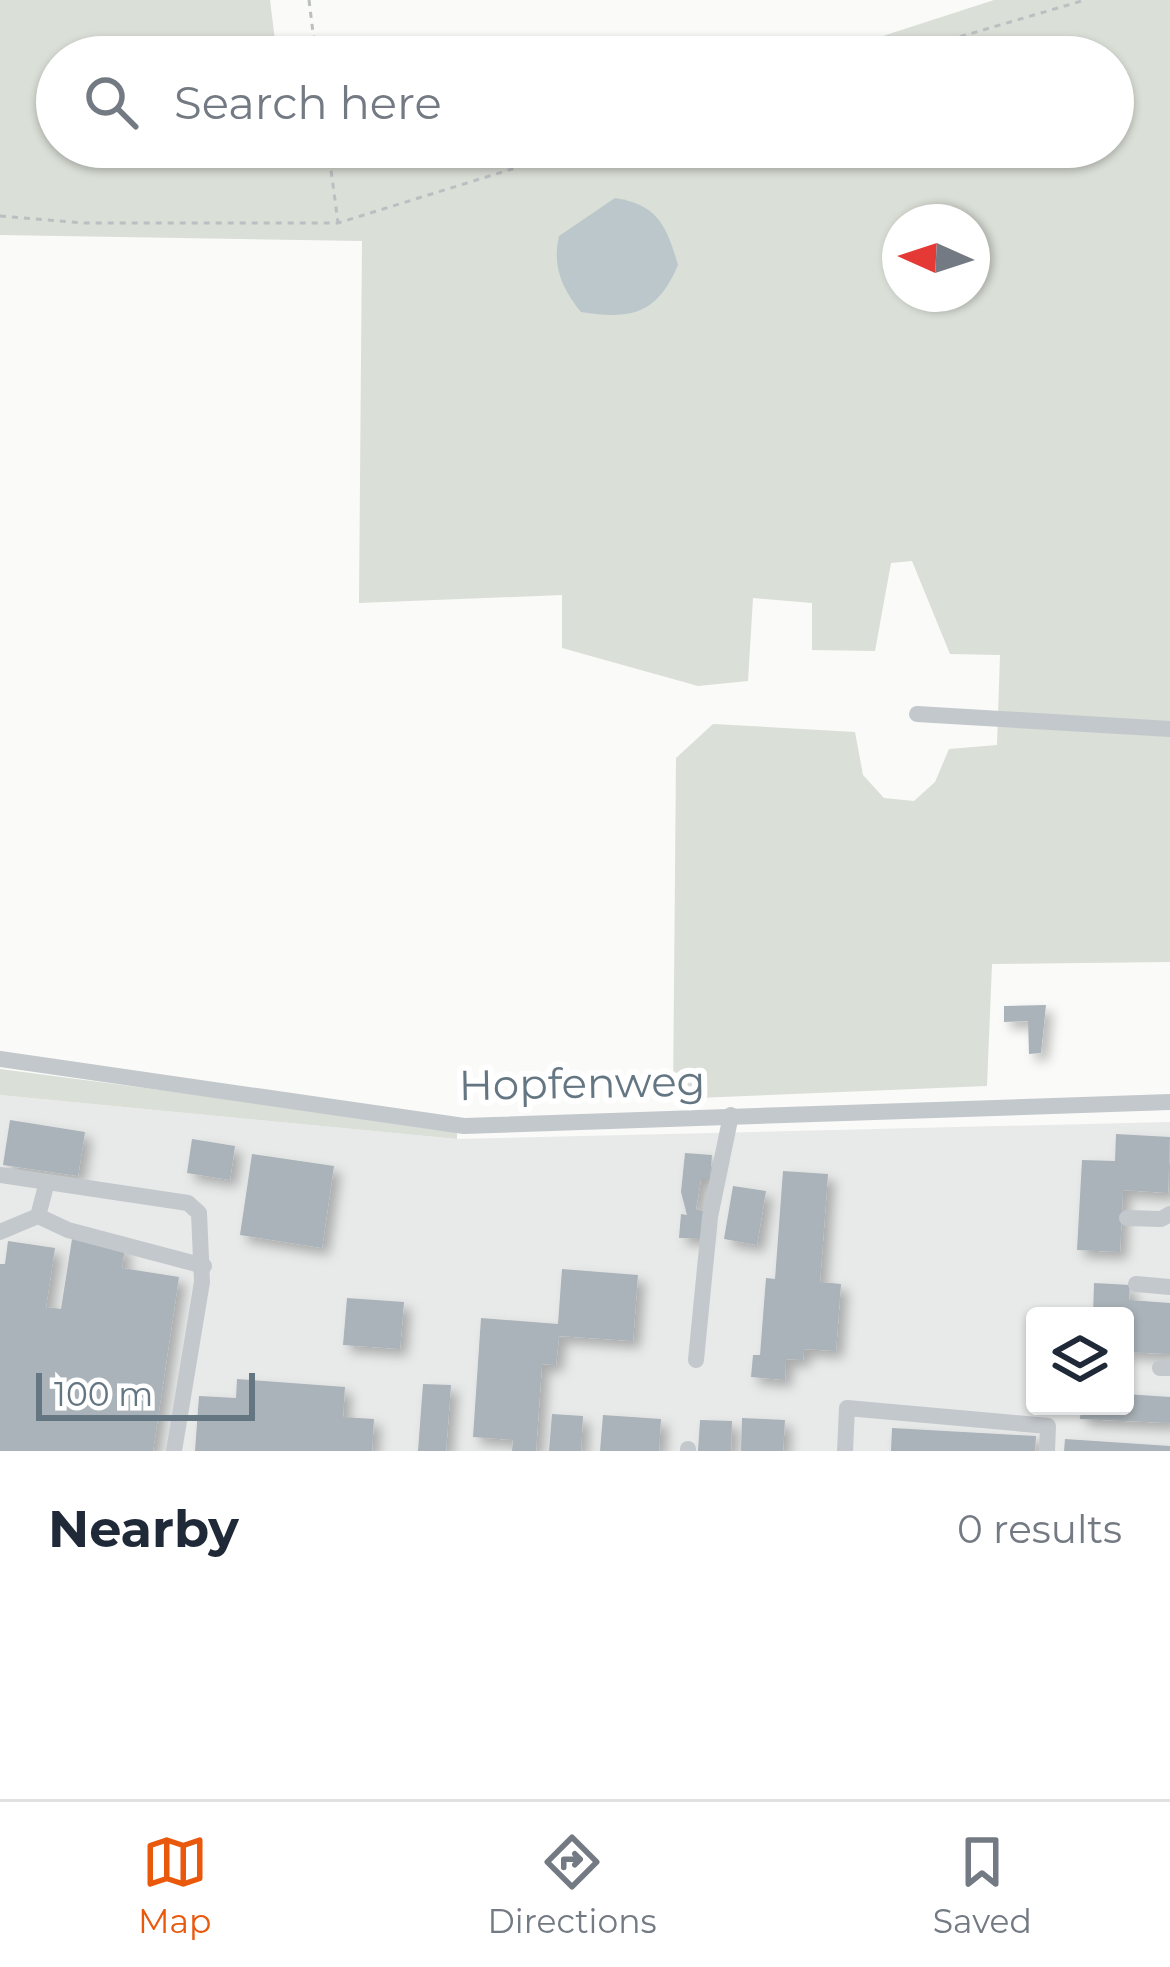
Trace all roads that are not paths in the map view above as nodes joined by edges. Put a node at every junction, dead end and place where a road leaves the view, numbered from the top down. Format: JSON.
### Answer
{"nodes":[{"id":1,"x":917,"y":714,"type":"dead end"},
{"id":2,"x":1170,"y":729,"type":"edge"},
{"id":3,"x":0,"y":1059,"type":"edge"},
{"id":4,"x":1170,"y":1102,"type":"edge"},
{"id":5,"x":731,"y":1115,"type":"junction"},
{"id":6,"x":0,"y":1175,"type":"edge"},
{"id":7,"x":47,"y":1182,"type":"junction"},
{"id":8,"x":1170,"y":1214,"type":"edge"},
{"id":9,"x":38,"y":1216,"type":"junction"},
{"id":10,"x":1127,"y":1217,"type":"dead end"},
{"id":11,"x":0,"y":1232,"type":"edge"},
{"id":12,"x":204,"y":1266,"type":"junction"},
{"id":13,"x":1136,"y":1284,"type":"dead end"},
{"id":14,"x":1170,"y":1287,"type":"edge"},
{"id":15,"x":696,"y":1360,"type":"dead end"},
{"id":16,"x":174,"y":1451,"type":"edge"},
{"id":17,"x":845,"y":1451,"type":"edge"},
{"id":18,"x":1047,"y":1451,"type":"edge"}],
"edges":[{"from":1,"to":2,"type":"street"},
{"from":3,"to":5,"type":"street","name":"Hopfenweg"},
{"from":4,"to":5,"type":"street","name":"Hopfenweg"},
{"from":5,"to":15,"type":"street"},
{"from":6,"to":7,"type":"street"},
{"from":7,"to":9,"type":"street"},
{"from":7,"to":12,"type":"street"},
{"from":8,"to":10,"type":"street"},
{"from":9,"to":11,"type":"street"},
{"from":9,"to":12,"type":"street"},
{"from":12,"to":16,"type":"street"},
{"from":13,"to":14,"type":"street"},
{"from":17,"to":18,"type":"street"}]}
